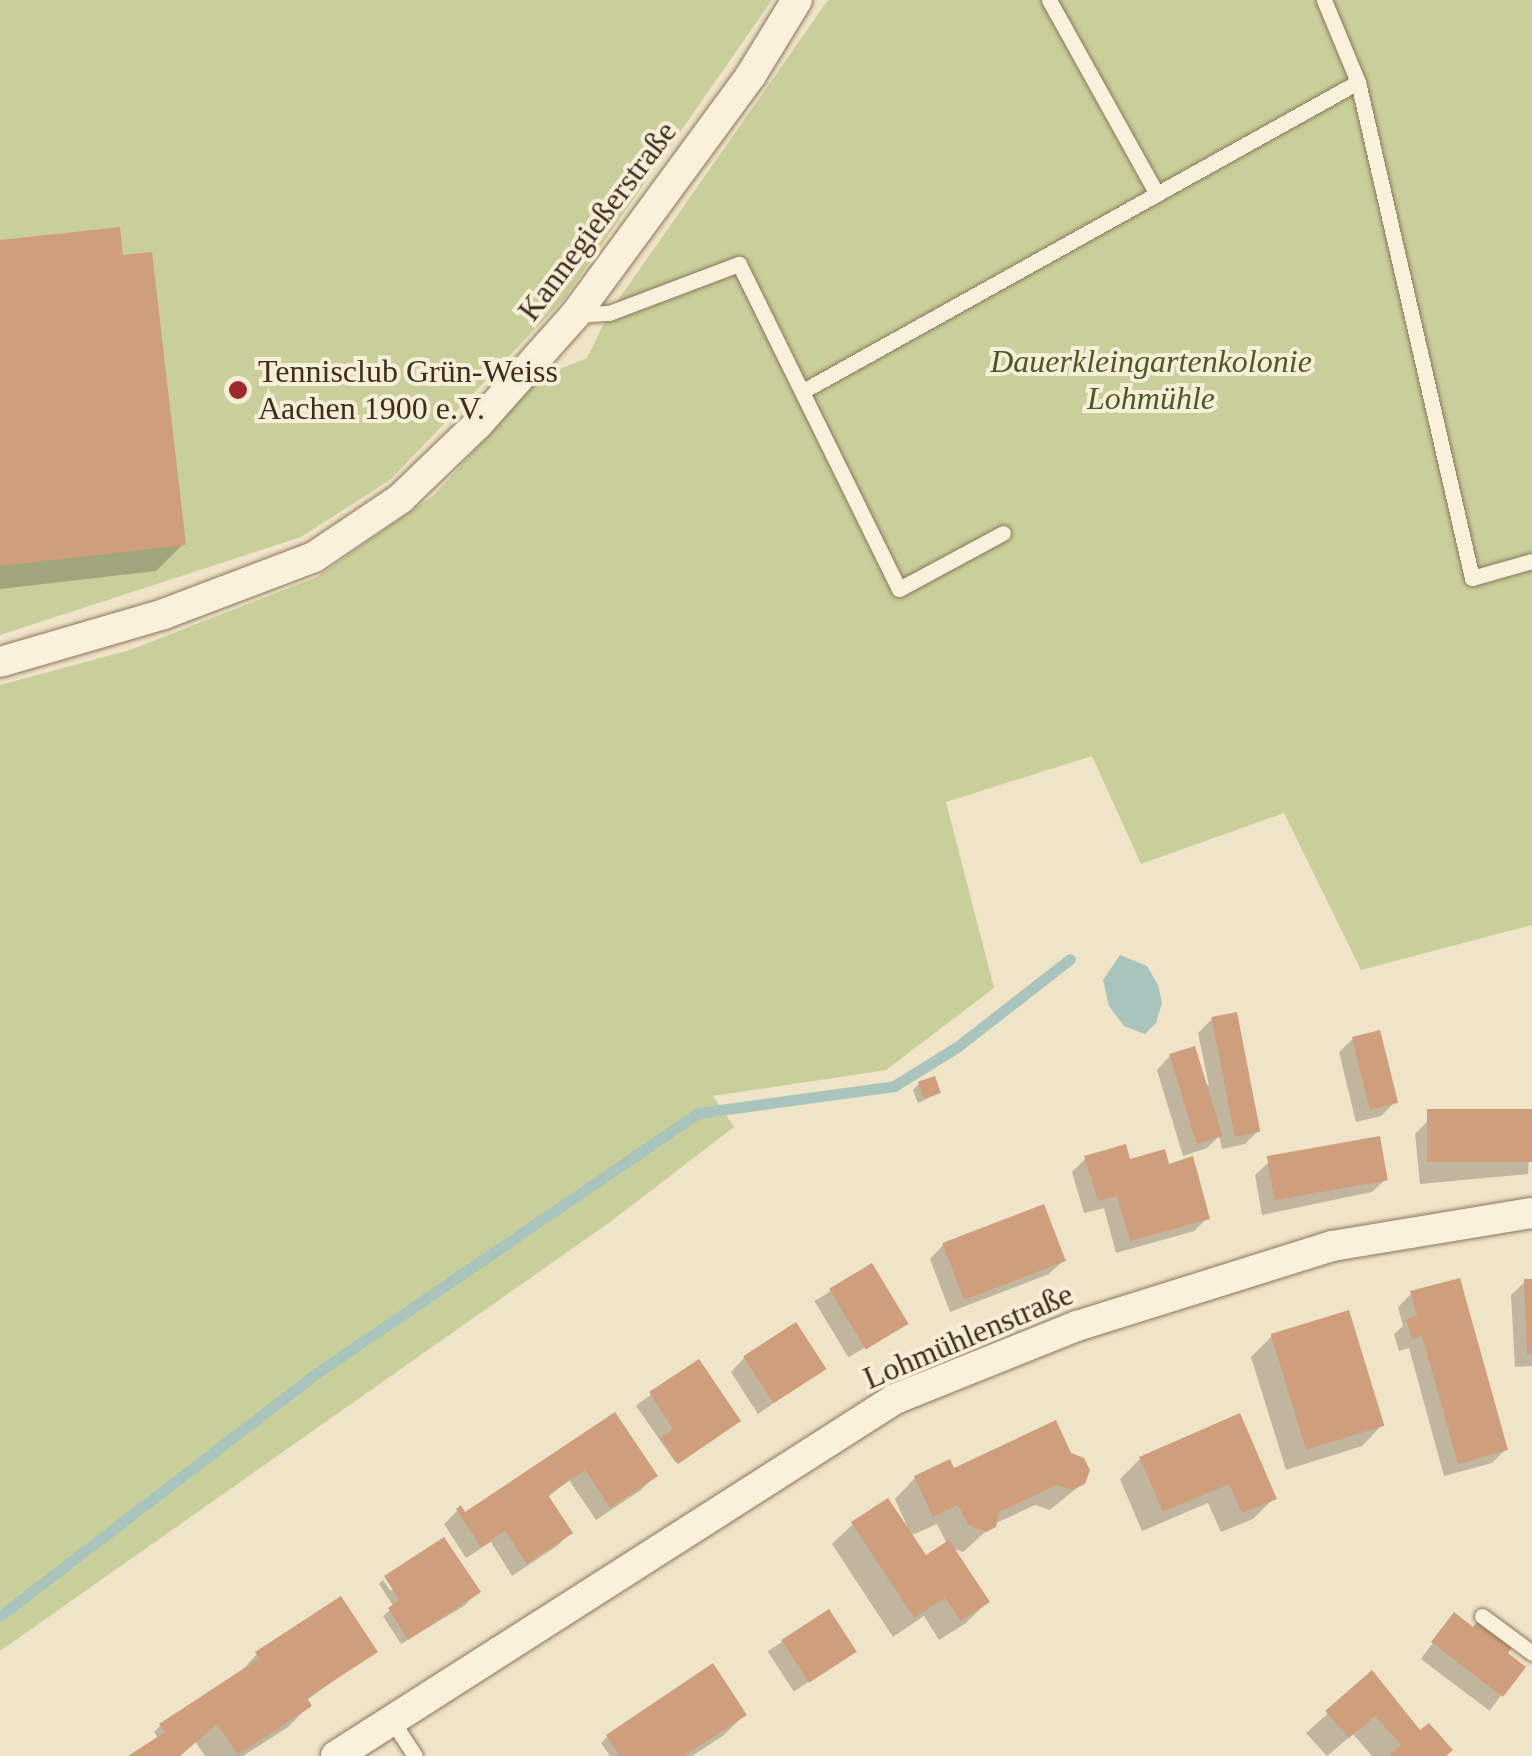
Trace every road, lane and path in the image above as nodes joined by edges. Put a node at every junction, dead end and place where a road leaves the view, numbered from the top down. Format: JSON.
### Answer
{"nodes":[{"id":1,"x":797,"y":0,"type":"edge"},
{"id":2,"x":1049,"y":0,"type":"edge"},
{"id":3,"x":1324,"y":0,"type":"edge"},
{"id":4,"x":1358,"y":82,"type":"junction"},
{"id":5,"x":1157,"y":194,"type":"junction"},
{"id":6,"x":575,"y":316,"type":"junction"},
{"id":7,"x":803,"y":391,"type":"junction"},
{"id":8,"x":1004,"y":533,"type":"dead end"},
{"id":9,"x":1532,"y":561,"type":"edge"},
{"id":10,"x":0,"y":662,"type":"edge"},
{"id":11,"x":1532,"y":1213,"type":"edge"},
{"id":12,"x":1482,"y":1616,"type":"dead end"},
{"id":13,"x":1532,"y":1652,"type":"edge"},
{"id":14,"x":393,"y":1722,"type":"junction"},
{"id":15,"x":336,"y":1756,"type":"edge"},
{"id":16,"x":414,"y":1756,"type":"edge"}],
"edges":[{"from":1,"to":6,"type":"street","name":"Kannegießerstraße"},
{"from":2,"to":5,"type":"lane"},
{"from":3,"to":4,"type":"lane"},
{"from":4,"to":5,"type":"lane"},
{"from":4,"to":9,"type":"lane"},
{"from":5,"to":7,"type":"lane"},
{"from":6,"to":7,"type":"lane"},
{"from":6,"to":10,"type":"street","name":"Kannegießerstraße"},
{"from":7,"to":8,"type":"lane"},
{"from":11,"to":14,"type":"street","name":"Lohmühlenstraße"},
{"from":12,"to":13,"type":"lane"},
{"from":14,"to":15,"type":"street","name":"Lohmühlenstraße"},
{"from":14,"to":16,"type":"lane"}]}
